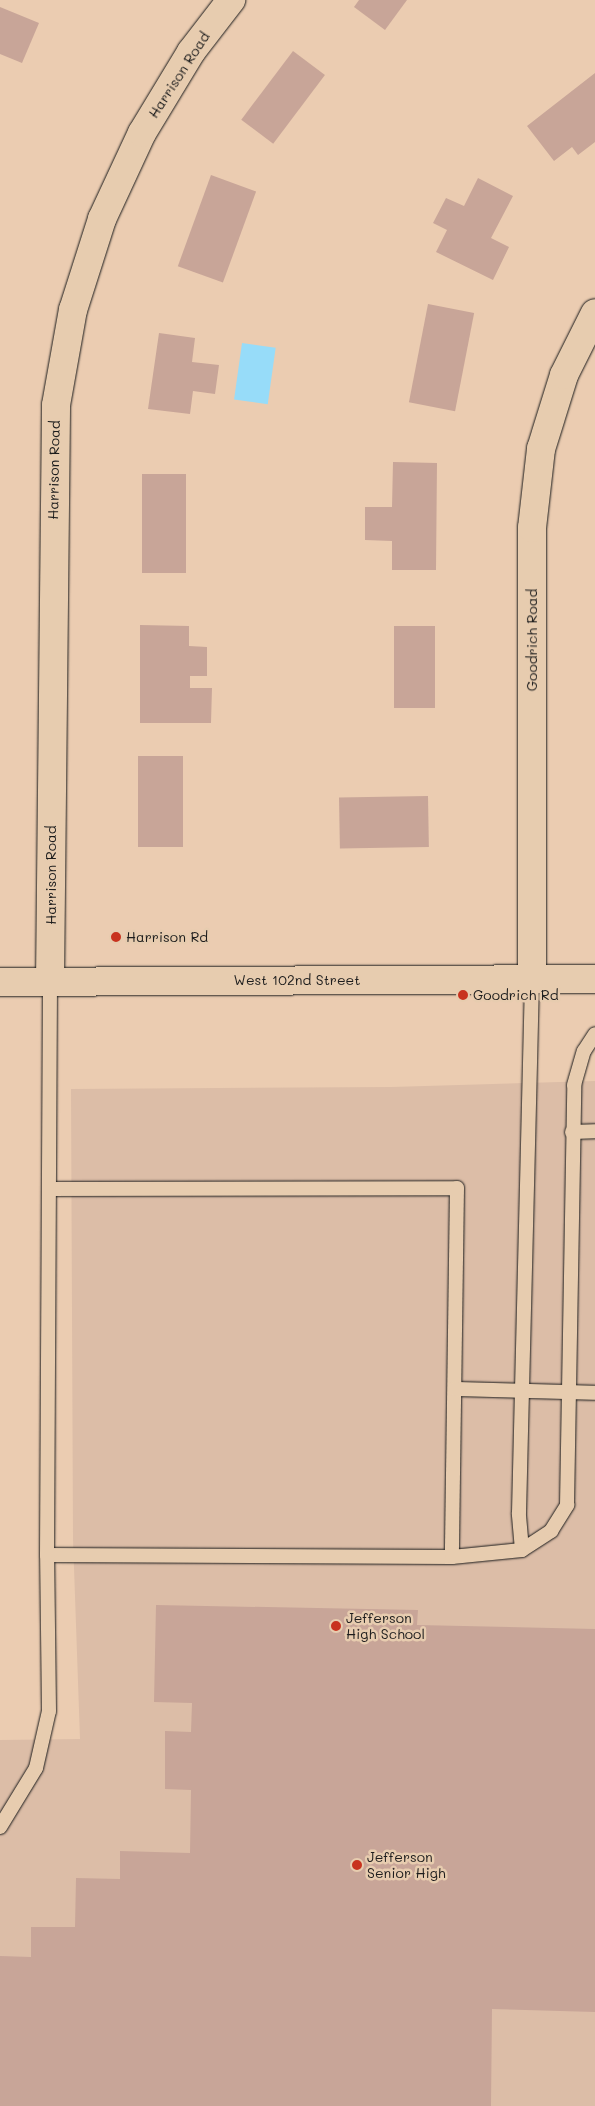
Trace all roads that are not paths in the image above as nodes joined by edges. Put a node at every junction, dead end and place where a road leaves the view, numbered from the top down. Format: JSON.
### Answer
{"nodes":[{"id":1,"x":231,"y":0,"type":"edge"},
{"id":2,"x":595,"y":313,"type":"edge"},
{"id":3,"x":532,"y":979,"type":"junction"},
{"id":4,"x":595,"y":979,"type":"edge"},
{"id":5,"x":0,"y":982,"type":"edge"},
{"id":6,"x":50,"y":982,"type":"junction"},
{"id":7,"x":595,"y":1034,"type":"edge"},
{"id":8,"x":572,"y":1132,"type":"junction"},
{"id":9,"x":595,"y":1132,"type":"edge"},
{"id":10,"x":50,"y":1189,"type":"junction"},
{"id":11,"x":454,"y":1389,"type":"junction"},
{"id":12,"x":522,"y":1390,"type":"junction"},
{"id":13,"x":569,"y":1393,"type":"junction"},
{"id":14,"x":595,"y":1393,"type":"edge"},
{"id":15,"x":522,"y":1550,"type":"junction"},
{"id":16,"x":47,"y":1556,"type":"junction"},
{"id":17,"x":452,"y":1557,"type":"junction"},
{"id":18,"x":0,"y":1827,"type":"edge"}],
"edges":[{"from":1,"to":6,"type":"street","name":"Harrison Road"},
{"from":2,"to":3,"type":"street","name":"Goodrich Road"},
{"from":3,"to":4,"type":"street","name":"West 102nd Street"},
{"from":3,"to":6,"type":"street","name":"West 102nd Street"},
{"from":3,"to":12,"type":"lane"},
{"from":5,"to":6,"type":"street","name":"West 102nd Street"},
{"from":6,"to":10,"type":"lane"},
{"from":7,"to":8,"type":"lane"},
{"from":8,"to":9,"type":"lane"},
{"from":8,"to":13,"type":"lane"},
{"from":10,"to":11,"type":"lane"},
{"from":10,"to":16,"type":"lane"},
{"from":11,"to":12,"type":"lane"},
{"from":11,"to":17,"type":"lane"},
{"from":12,"to":13,"type":"lane"},
{"from":12,"to":15,"type":"lane"},
{"from":13,"to":14,"type":"lane"},
{"from":13,"to":15,"type":"lane"},
{"from":15,"to":17,"type":"lane"},
{"from":16,"to":17,"type":"lane"},
{"from":16,"to":18,"type":"lane"}]}
